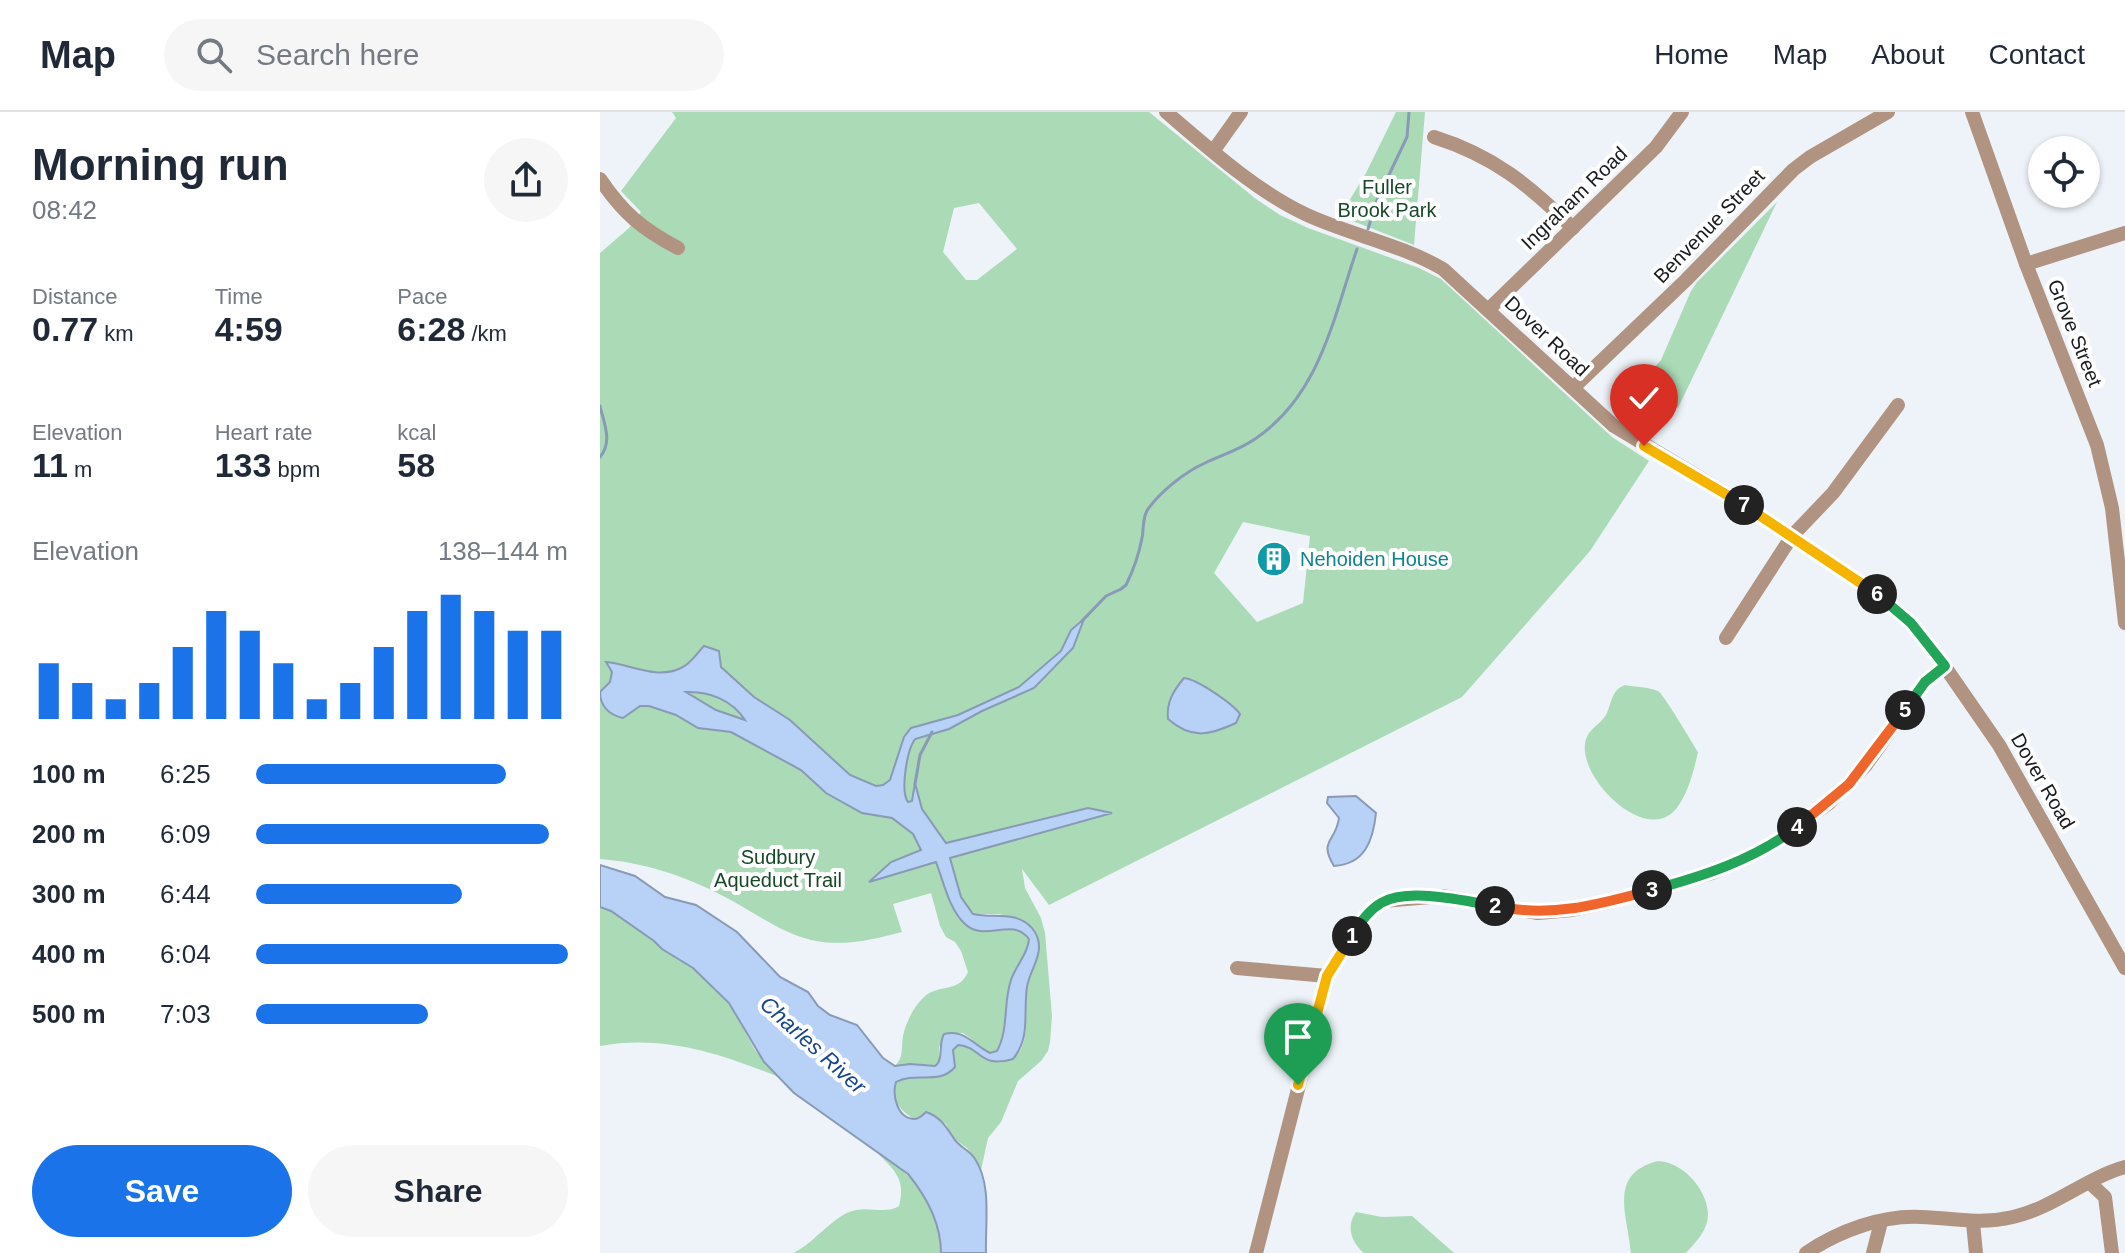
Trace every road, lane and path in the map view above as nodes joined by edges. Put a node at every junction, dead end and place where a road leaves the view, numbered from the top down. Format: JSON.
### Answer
{"nodes":[{"id":1,"x":1166,"y":112,"type":"edge"},
{"id":2,"x":1241,"y":112,"type":"edge"},
{"id":3,"x":1682,"y":112,"type":"edge"},
{"id":4,"x":1888,"y":112,"type":"edge"},
{"id":5,"x":1972,"y":112,"type":"edge"},
{"id":6,"x":1434,"y":137,"type":"dead end"},
{"id":7,"x":1214,"y":150,"type":"junction"},
{"id":8,"x":600,"y":179,"type":"edge"},
{"id":9,"x":1573,"y":228,"type":"junction"},
{"id":10,"x":2125,"y":233,"type":"edge"},
{"id":11,"x":678,"y":248,"type":"dead end"},
{"id":12,"x":2026,"y":264,"type":"junction"},
{"id":13,"x":1489,"y":309,"type":"junction"},
{"id":14,"x":1573,"y":388,"type":"junction"},
{"id":15,"x":1898,"y":405,"type":"dead end"},
{"id":16,"x":2118,"y":508,"type":"edge"},
{"id":17,"x":1792,"y":536,"type":"junction"},
{"id":18,"x":2125,"y":623,"type":"edge"},
{"id":19,"x":1726,"y":638,"type":"dead end"},
{"id":20,"x":1945,"y":666,"type":"junction"},
{"id":21,"x":1237,"y":968,"type":"dead end"},
{"id":22,"x":2125,"y":968,"type":"edge"},
{"id":23,"x":1327,"y":976,"type":"junction"},
{"id":24,"x":2125,"y":1167,"type":"edge"},
{"id":25,"x":2109,"y":1173,"type":"junction"},
{"id":26,"x":2090,"y":1183,"type":"junction"},
{"id":27,"x":2105,"y":1197,"type":"junction"},
{"id":28,"x":1881,"y":1222,"type":"junction"},
{"id":29,"x":1973,"y":1223,"type":"junction"},
{"id":30,"x":1256,"y":1253,"type":"edge"},
{"id":31,"x":1806,"y":1253,"type":"edge"},
{"id":32,"x":1873,"y":1253,"type":"edge"},
{"id":33,"x":1976,"y":1253,"type":"edge"},
{"id":34,"x":2112,"y":1253,"type":"edge"}],
"edges":[{"from":1,"to":7,"type":"street","name":"Dover Road"},
{"from":2,"to":7,"type":"street"},
{"from":3,"to":9,"type":"street","name":"Ingraham Road"},
{"from":4,"to":14,"type":"street","name":"Benvenue Street"},
{"from":5,"to":12,"type":"street","name":"Grove Street"},
{"from":6,"to":9,"type":"street"},
{"from":7,"to":13,"type":"street","name":"Dover Road"},
{"from":8,"to":11,"type":"street"},
{"from":9,"to":13,"type":"street","name":"Ingraham Road"},
{"from":10,"to":12,"type":"street"},
{"from":12,"to":16,"type":"street","name":"Grove Street"},
{"from":13,"to":14,"type":"street","name":"Dover Road"},
{"from":14,"to":17,"type":"street","name":"Dover Road"},
{"from":15,"to":17,"type":"street"},
{"from":16,"to":18,"type":"street","name":"Grove Street"},
{"from":17,"to":19,"type":"street"},
{"from":17,"to":20,"type":"street","name":"Dover Road"},
{"from":20,"to":22,"type":"street","name":"Dover Road"},
{"from":20,"to":23,"type":"street"},
{"from":21,"to":23,"type":"street"},
{"from":23,"to":30,"type":"street"},
{"from":24,"to":25,"type":"street"},
{"from":25,"to":26,"type":"street"},
{"from":25,"to":27,"type":"street"},
{"from":26,"to":27,"type":"street"},
{"from":26,"to":29,"type":"street"},
{"from":27,"to":34,"type":"street"},
{"from":28,"to":29,"type":"street"},
{"from":28,"to":31,"type":"street"},
{"from":28,"to":32,"type":"street"},
{"from":29,"to":33,"type":"street"}]}
